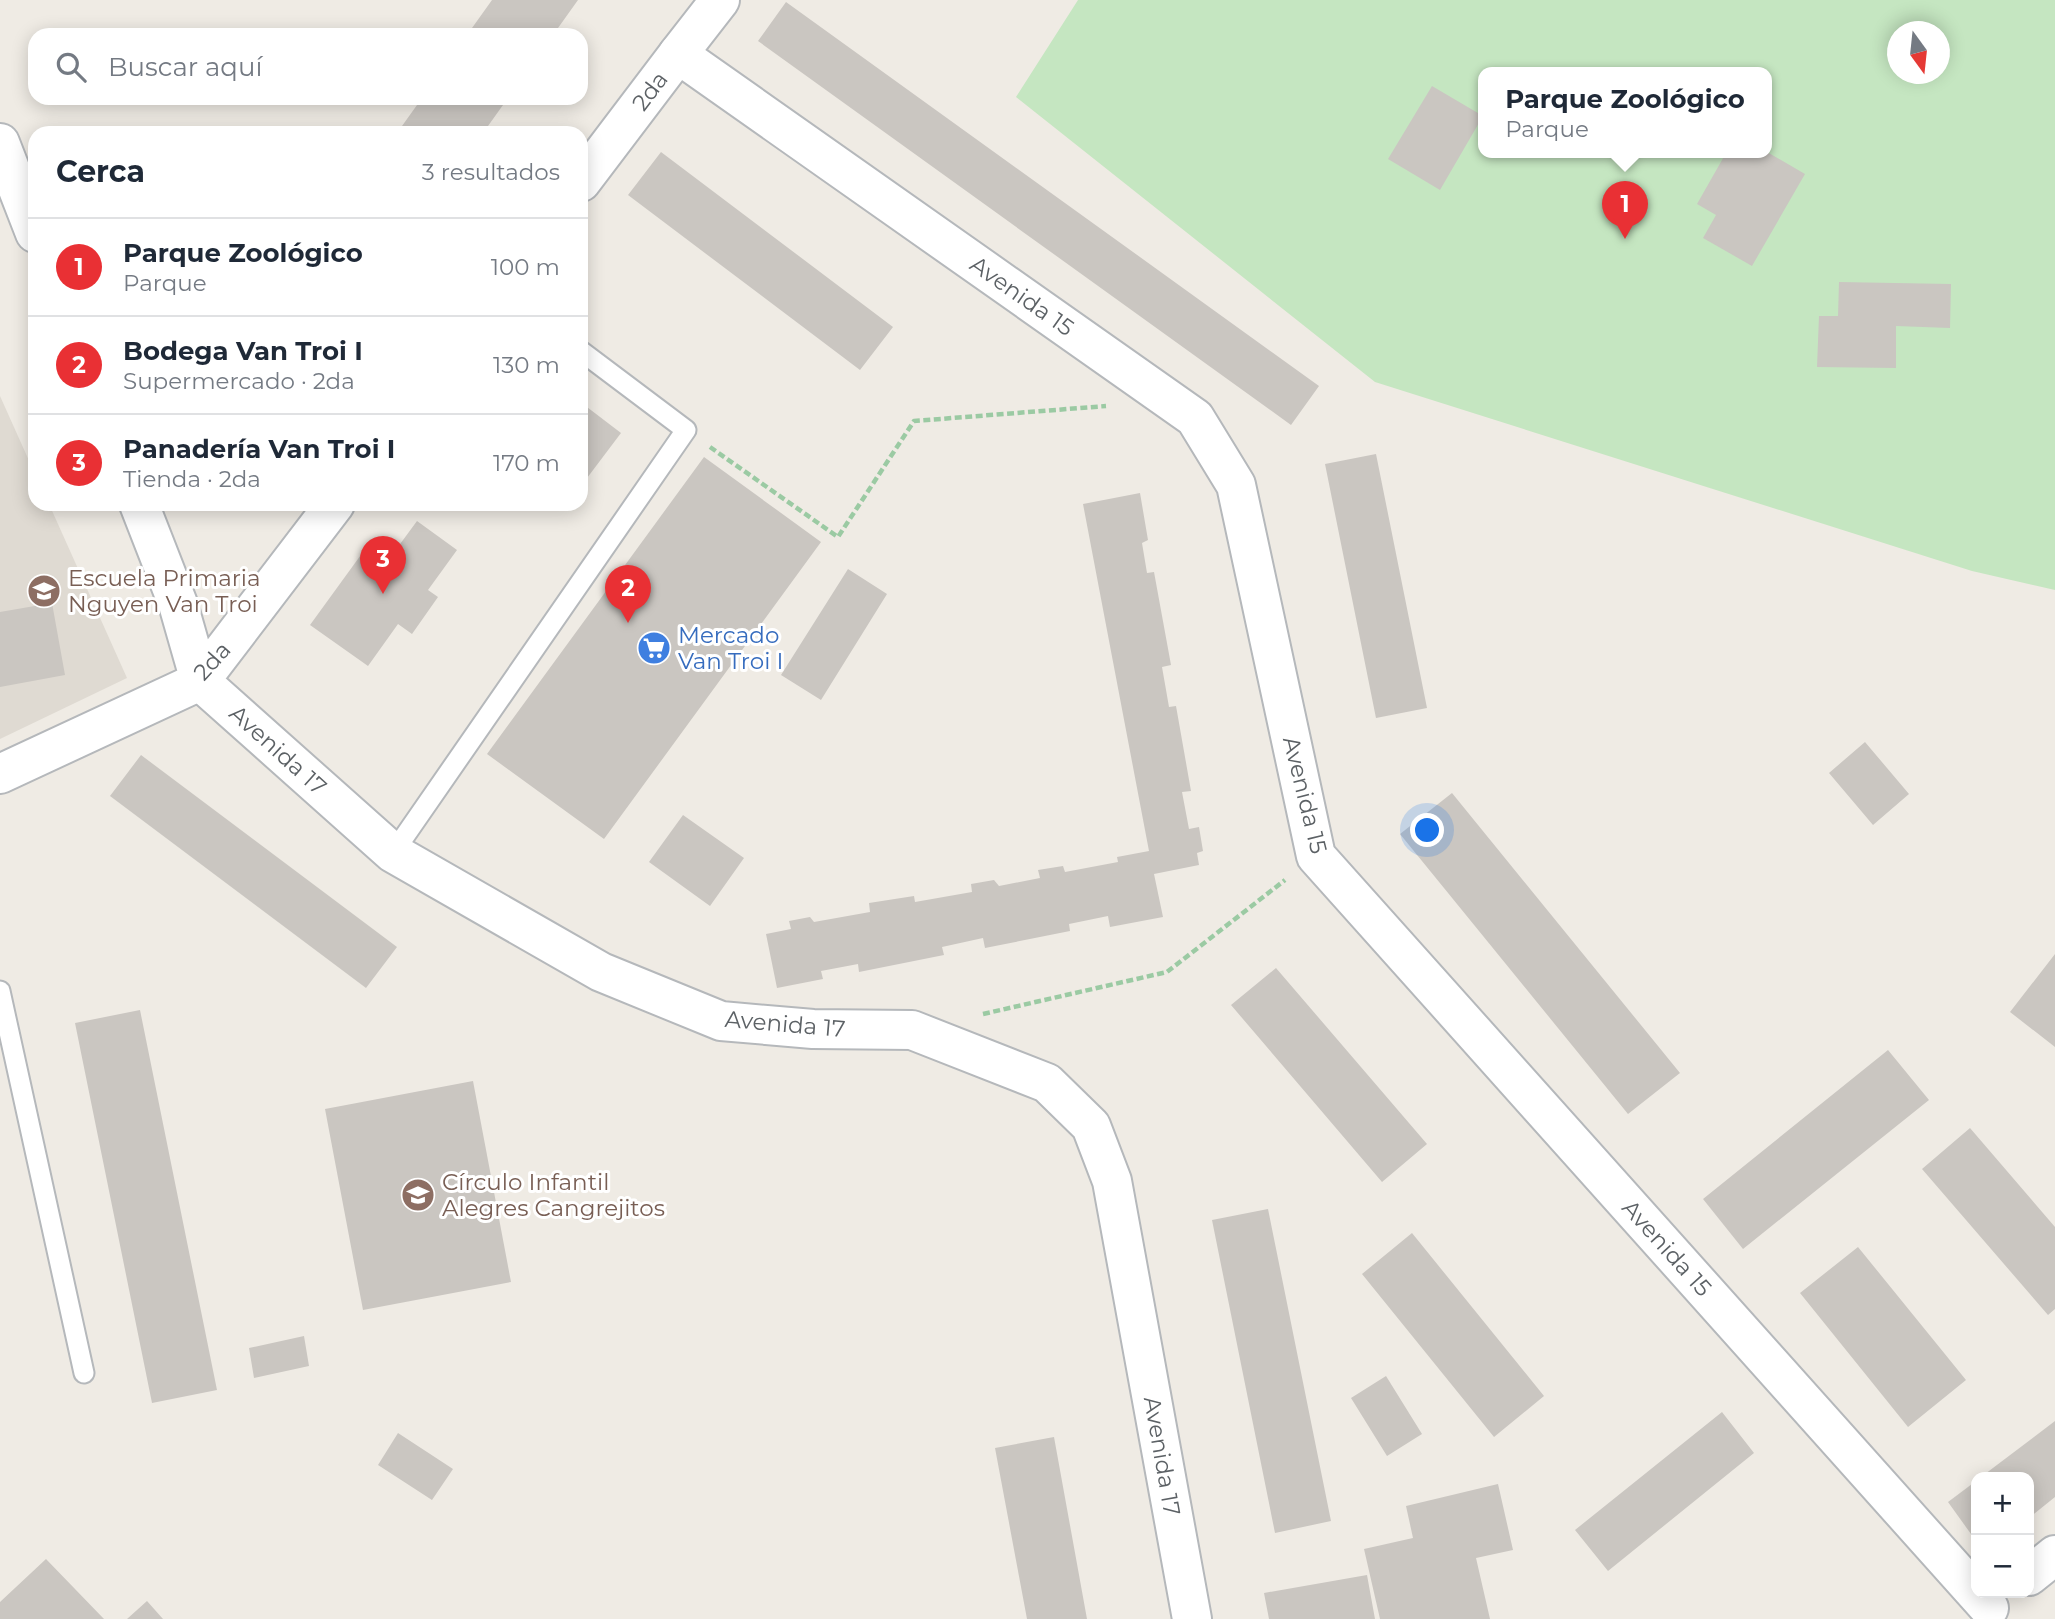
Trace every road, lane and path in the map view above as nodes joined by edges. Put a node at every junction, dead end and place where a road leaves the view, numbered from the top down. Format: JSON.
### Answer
{"nodes":[{"id":1,"x":720,"y":0,"type":"edge"},
{"id":2,"x":678,"y":54,"type":"junction"},
{"id":3,"x":0,"y":143,"type":"edge"},
{"id":4,"x":588,"y":173,"type":"edge"},
{"id":5,"x":28,"y":215,"type":"edge"},
{"id":6,"x":588,"y":356,"type":"edge"},
{"id":7,"x":1170,"y":400,"type":"junction"},
{"id":8,"x":686,"y":430,"type":"junction"},
{"id":9,"x":142,"y":511,"type":"edge"},
{"id":10,"x":330,"y":511,"type":"edge"},
{"id":11,"x":200,"y":681,"type":"junction"},
{"id":12,"x":0,"y":774,"type":"edge"},
{"id":13,"x":393,"y":853,"type":"junction"},
{"id":14,"x":1316,"y":856,"type":"junction"},
{"id":15,"x":0,"y":991,"type":"edge"},
{"id":16,"x":979,"y":1015,"type":"dead end"},
{"id":17,"x":84,"y":1373,"type":"dead end"},
{"id":18,"x":2055,"y":1555,"type":"edge"},
{"id":19,"x":2034,"y":1572,"type":"edge"},
{"id":20,"x":1991,"y":1607,"type":"edge"},
{"id":21,"x":1192,"y":1619,"type":"edge"}],
"edges":[{"from":1,"to":2,"type":"street","name":"2da"},
{"from":2,"to":4,"type":"street","name":"2da"},
{"from":2,"to":7,"type":"street","name":"Avenida 15"},
{"from":3,"to":5,"type":"street"},
{"from":6,"to":8,"type":"lane"},
{"from":7,"to":8,"type":"path"},
{"from":7,"to":14,"type":"street","name":"Avenida 15"},
{"from":8,"to":13,"type":"lane"},
{"from":9,"to":11,"type":"street"},
{"from":10,"to":11,"type":"street","name":"2da"},
{"from":11,"to":12,"type":"street","name":"2da"},
{"from":11,"to":13,"type":"street","name":"Avenida 17"},
{"from":13,"to":21,"type":"street","name":"Avenida 17"},
{"from":14,"to":16,"type":"path"},
{"from":14,"to":20,"type":"street","name":"Avenida 15"},
{"from":15,"to":17,"type":"lane"},
{"from":18,"to":19,"type":"street"}]}
